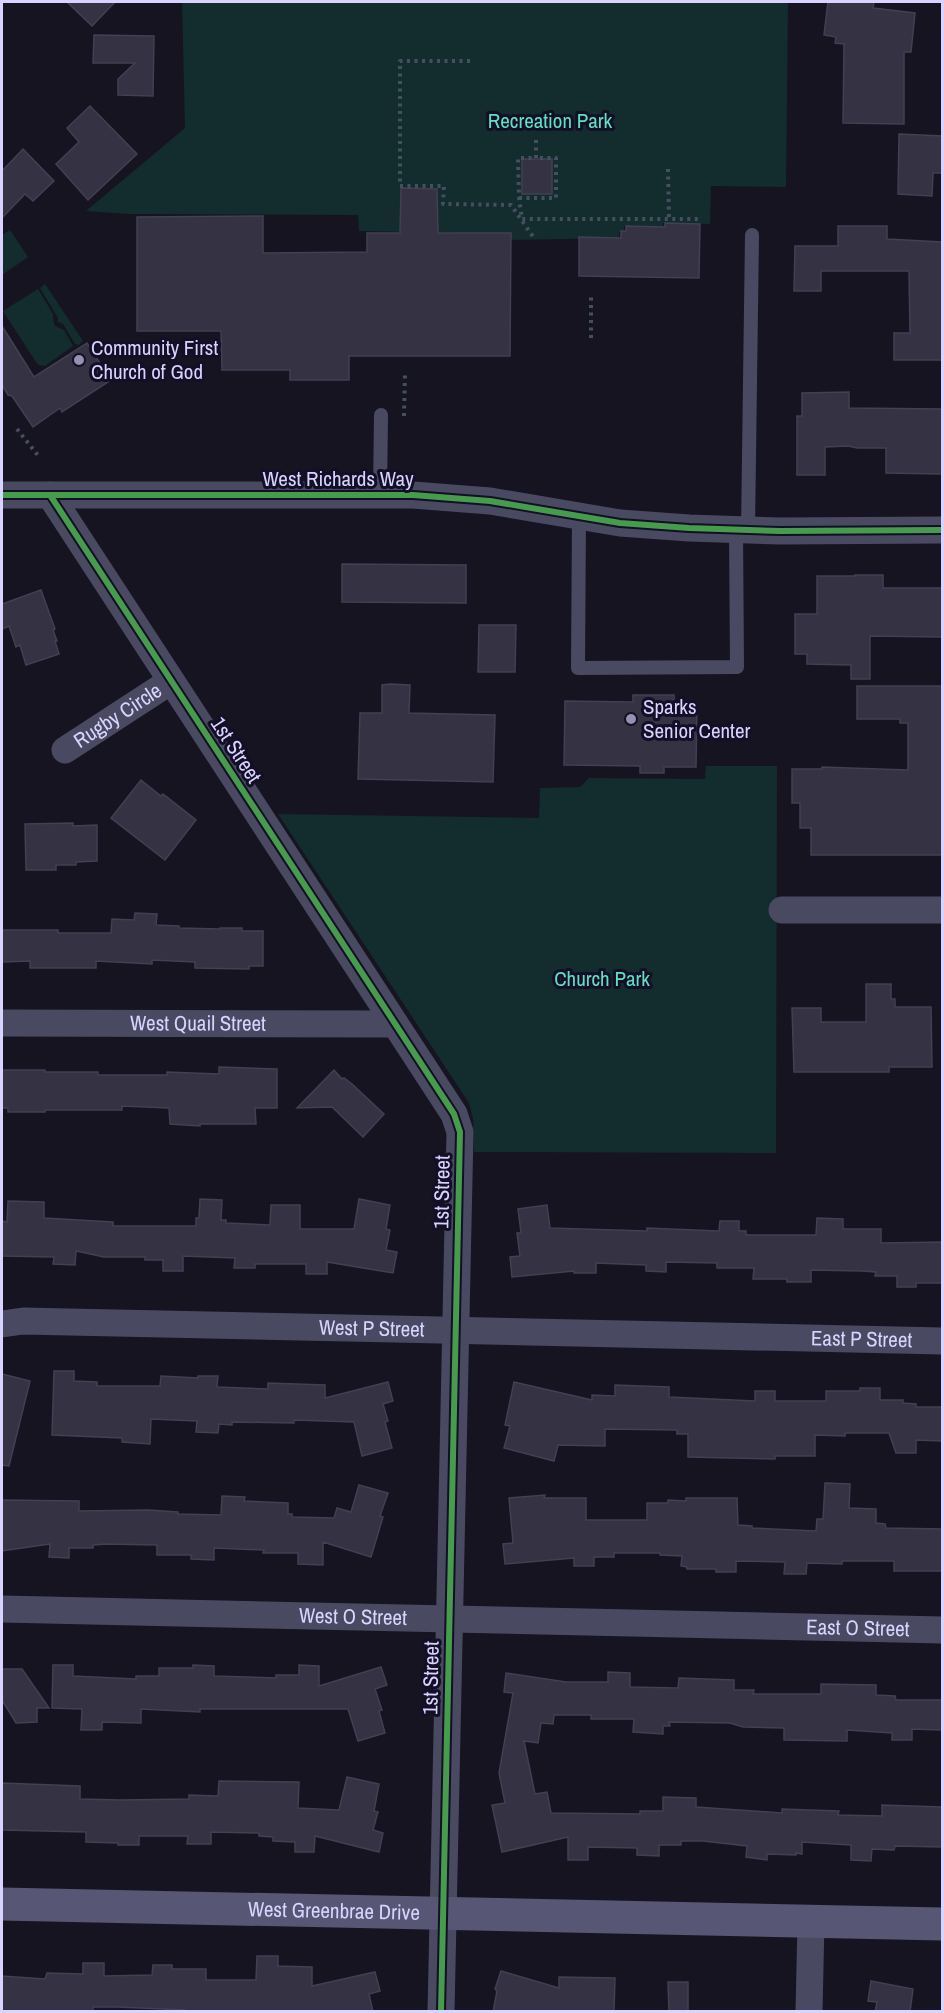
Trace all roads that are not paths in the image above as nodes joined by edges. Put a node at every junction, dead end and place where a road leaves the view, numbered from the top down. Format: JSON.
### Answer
{"nodes":[{"id":1,"x":752,"y":235,"type":"dead end"},
{"id":2,"x":381,"y":415,"type":"dead end"},
{"id":3,"x":2,"y":495,"type":"edge"},
{"id":4,"x":50,"y":495,"type":"junction"},
{"id":5,"x":380,"y":495,"type":"junction"},
{"id":6,"x":579,"y":516,"type":"junction"},
{"id":7,"x":742,"y":529,"type":"junction"},
{"id":8,"x":942,"y":530,"type":"edge"},
{"id":9,"x":171,"y":681,"type":"junction"},
{"id":10,"x":65,"y":750,"type":"dead end"},
{"id":11,"x":782,"y":910,"type":"dead end"},
{"id":12,"x":942,"y":910,"type":"edge"},
{"id":13,"x":2,"y":1023,"type":"edge"},
{"id":14,"x":396,"y":1024,"type":"junction"},
{"id":15,"x":2,"y":1324,"type":"edge"},
{"id":16,"x":456,"y":1330,"type":"junction"},
{"id":17,"x":780,"y":1337,"type":"joint"},
{"id":18,"x":942,"y":1341,"type":"edge"},
{"id":19,"x":2,"y":1609,"type":"edge"},
{"id":20,"x":449,"y":1619,"type":"junction"},
{"id":21,"x":775,"y":1627,"type":"joint"},
{"id":22,"x":942,"y":1630,"type":"edge"},
{"id":23,"x":2,"y":1904,"type":"edge"},
{"id":24,"x":443,"y":1914,"type":"junction"},
{"id":25,"x":810,"y":1922,"type":"junction"},
{"id":26,"x":942,"y":1924,"type":"edge"},
{"id":27,"x":441,"y":2012,"type":"edge"},
{"id":28,"x":808,"y":2012,"type":"edge"}],
"edges":[{"from":1,"to":7,"type":"lane"},
{"from":2,"to":5,"type":"lane"},
{"from":3,"to":4,"type":"street","name":"West Richards Way"},
{"from":4,"to":5,"type":"street","name":"West Richards Way"},
{"from":4,"to":9,"type":"street","name":"1st Street"},
{"from":5,"to":6,"type":"street","name":"West Richards Way"},
{"from":6,"to":7,"type":"street","name":"West Richards Way"},
{"from":6,"to":7,"type":"lane"},
{"from":7,"to":8,"type":"street","name":"West Richards Way"},
{"from":9,"to":10,"type":"street","name":"Rugby Circle"},
{"from":9,"to":14,"type":"street","name":"1st Street"},
{"from":11,"to":12,"type":"street"},
{"from":13,"to":14,"type":"street","name":"West Quail Street"},
{"from":14,"to":16,"type":"street","name":"1st Street"},
{"from":15,"to":16,"type":"street","name":"West P Street"},
{"from":16,"to":17,"type":"street","name":"West P Street"},
{"from":16,"to":20,"type":"street","name":"1st Street"},
{"from":17,"to":18,"type":"street","name":"East P Street"},
{"from":19,"to":20,"type":"street","name":"West O Street"},
{"from":20,"to":21,"type":"street","name":"West O Street"},
{"from":20,"to":24,"type":"street","name":"1st Street"},
{"from":21,"to":22,"type":"street","name":"East O Street"},
{"from":23,"to":24,"type":"street","name":"West Greenbrae Drive"},
{"from":24,"to":25,"type":"street","name":"West Greenbrae Drive"},
{"from":24,"to":27,"type":"street","name":"1st Street"},
{"from":25,"to":26,"type":"street","name":"West Greenbrae Drive"},
{"from":25,"to":28,"type":"street"}]}
